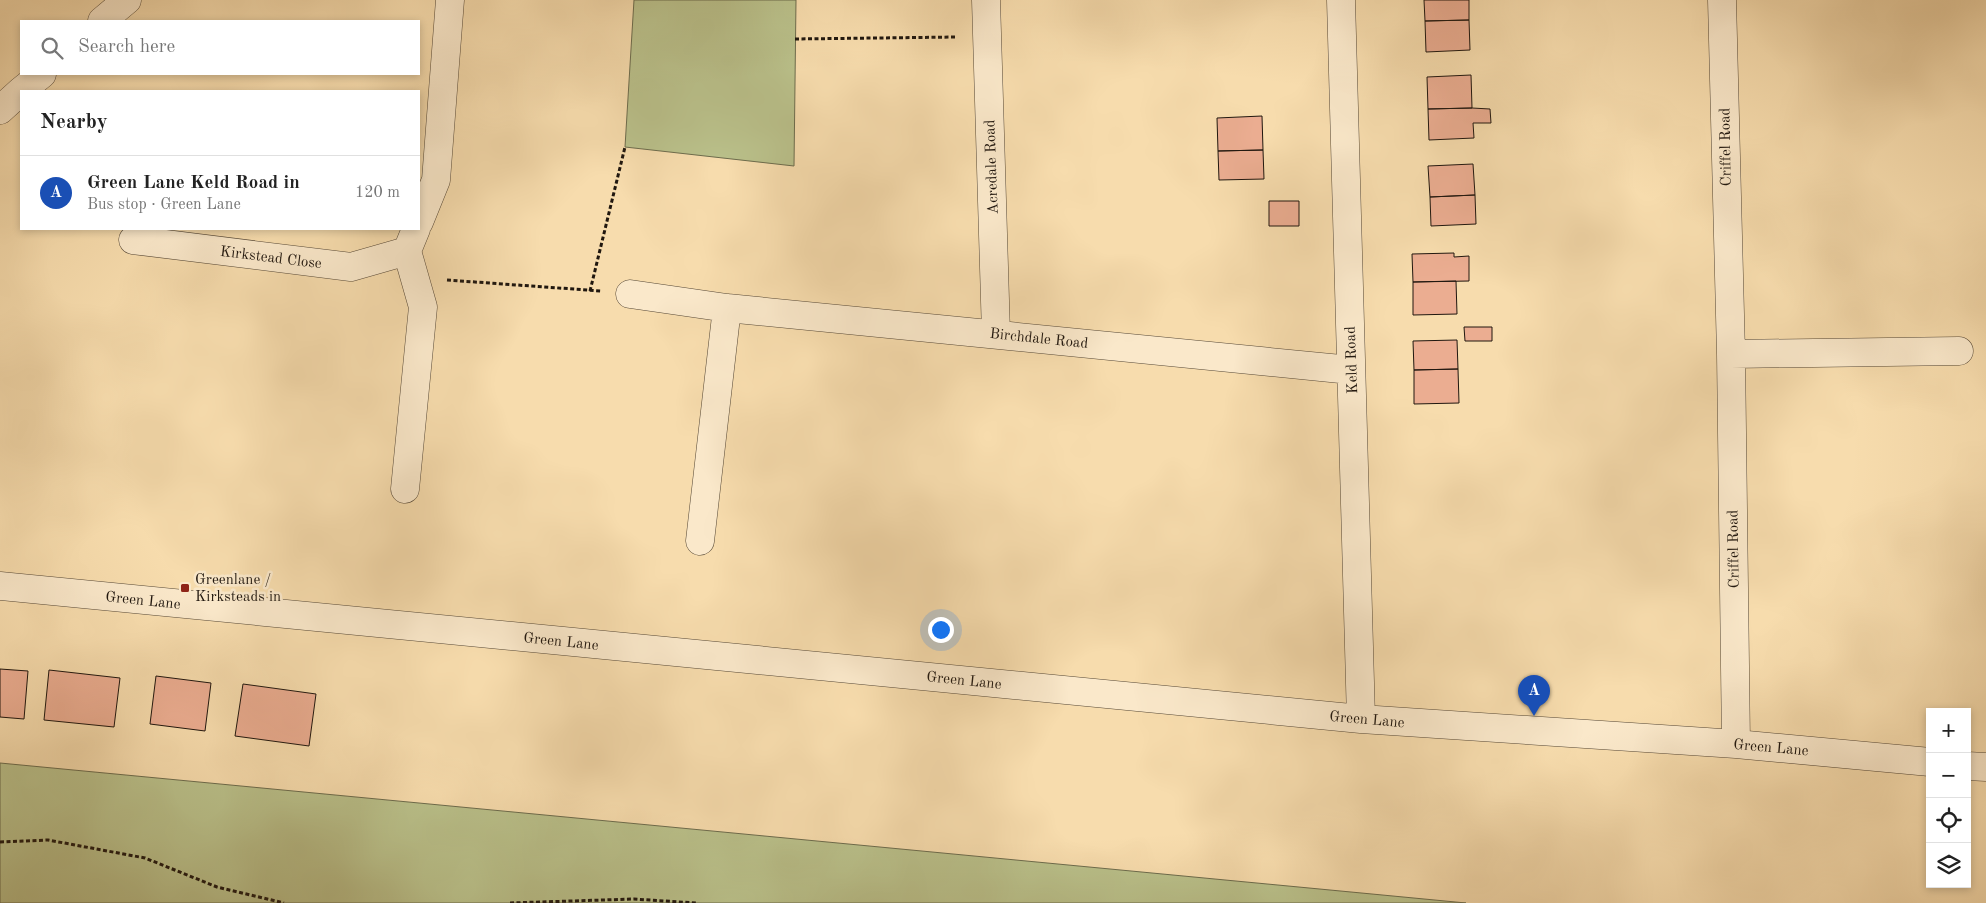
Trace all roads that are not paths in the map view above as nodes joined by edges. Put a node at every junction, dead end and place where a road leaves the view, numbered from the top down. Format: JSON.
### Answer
{"nodes":[{"id":1,"x":127,"y":0,"type":"edge"},
{"id":2,"x":450,"y":0,"type":"edge"},
{"id":3,"x":986,"y":0,"type":"edge"},
{"id":4,"x":1341,"y":0,"type":"edge"},
{"id":5,"x":1722,"y":0,"type":"edge"},
{"id":6,"x":103,"y":20,"type":"edge"},
{"id":7,"x":41,"y":75,"type":"edge"},
{"id":8,"x":22,"y":90,"type":"edge"},
{"id":9,"x":20,"y":92,"type":"edge"},
{"id":10,"x":0,"y":110,"type":"edge"},
{"id":11,"x":420,"y":220,"type":"edge"},
{"id":12,"x":133,"y":240,"type":"dead end"},
{"id":13,"x":411,"y":240,"type":"edge"},
{"id":14,"x":630,"y":294,"type":"road end"},
{"id":15,"x":727,"y":308,"type":"junction"},
{"id":16,"x":996,"y":334,"type":"junction"},
{"id":17,"x":1959,"y":351,"type":"dead end"},
{"id":18,"x":1731,"y":354,"type":"junction"},
{"id":19,"x":1351,"y":370,"type":"junction"},
{"id":20,"x":405,"y":489,"type":"dead end"},
{"id":21,"x":700,"y":541,"type":"dead end"},
{"id":22,"x":0,"y":586,"type":"edge"},
{"id":23,"x":1361,"y":719,"type":"junction"},
{"id":24,"x":1736,"y":744,"type":"junction"},
{"id":25,"x":1926,"y":762,"type":"edge"},
{"id":26,"x":1971,"y":766,"type":"edge"},
{"id":27,"x":1986,"y":767,"type":"edge"}],
"edges":[{"from":1,"to":6,"type":"street"},
{"from":2,"to":11,"type":"street"},
{"from":3,"to":16,"type":"street","name":"Acredale Road"},
{"from":4,"to":19,"type":"street","name":"Keld Road"},
{"from":5,"to":18,"type":"street","name":"Criffel Road"},
{"from":7,"to":8,"type":"street"},
{"from":9,"to":10,"type":"street"},
{"from":12,"to":13,"type":"street","name":"Kirkstead Close"},
{"from":13,"to":20,"type":"street","name":"Kirkstead Close"},
{"from":14,"to":15,"type":"street","name":"Birchdale Road"},
{"from":15,"to":16,"type":"street","name":"Birchdale Road"},
{"from":15,"to":21,"type":"street"},
{"from":16,"to":19,"type":"street","name":"Birchdale Road"},
{"from":17,"to":18,"type":"street"},
{"from":18,"to":24,"type":"street","name":"Criffel Road"},
{"from":19,"to":23,"type":"street","name":"Keld Road"},
{"from":22,"to":23,"type":"street","name":"Green Lane"},
{"from":23,"to":24,"type":"street","name":"Green Lane"},
{"from":24,"to":25,"type":"street","name":"Green Lane"},
{"from":26,"to":27,"type":"street"}]}
